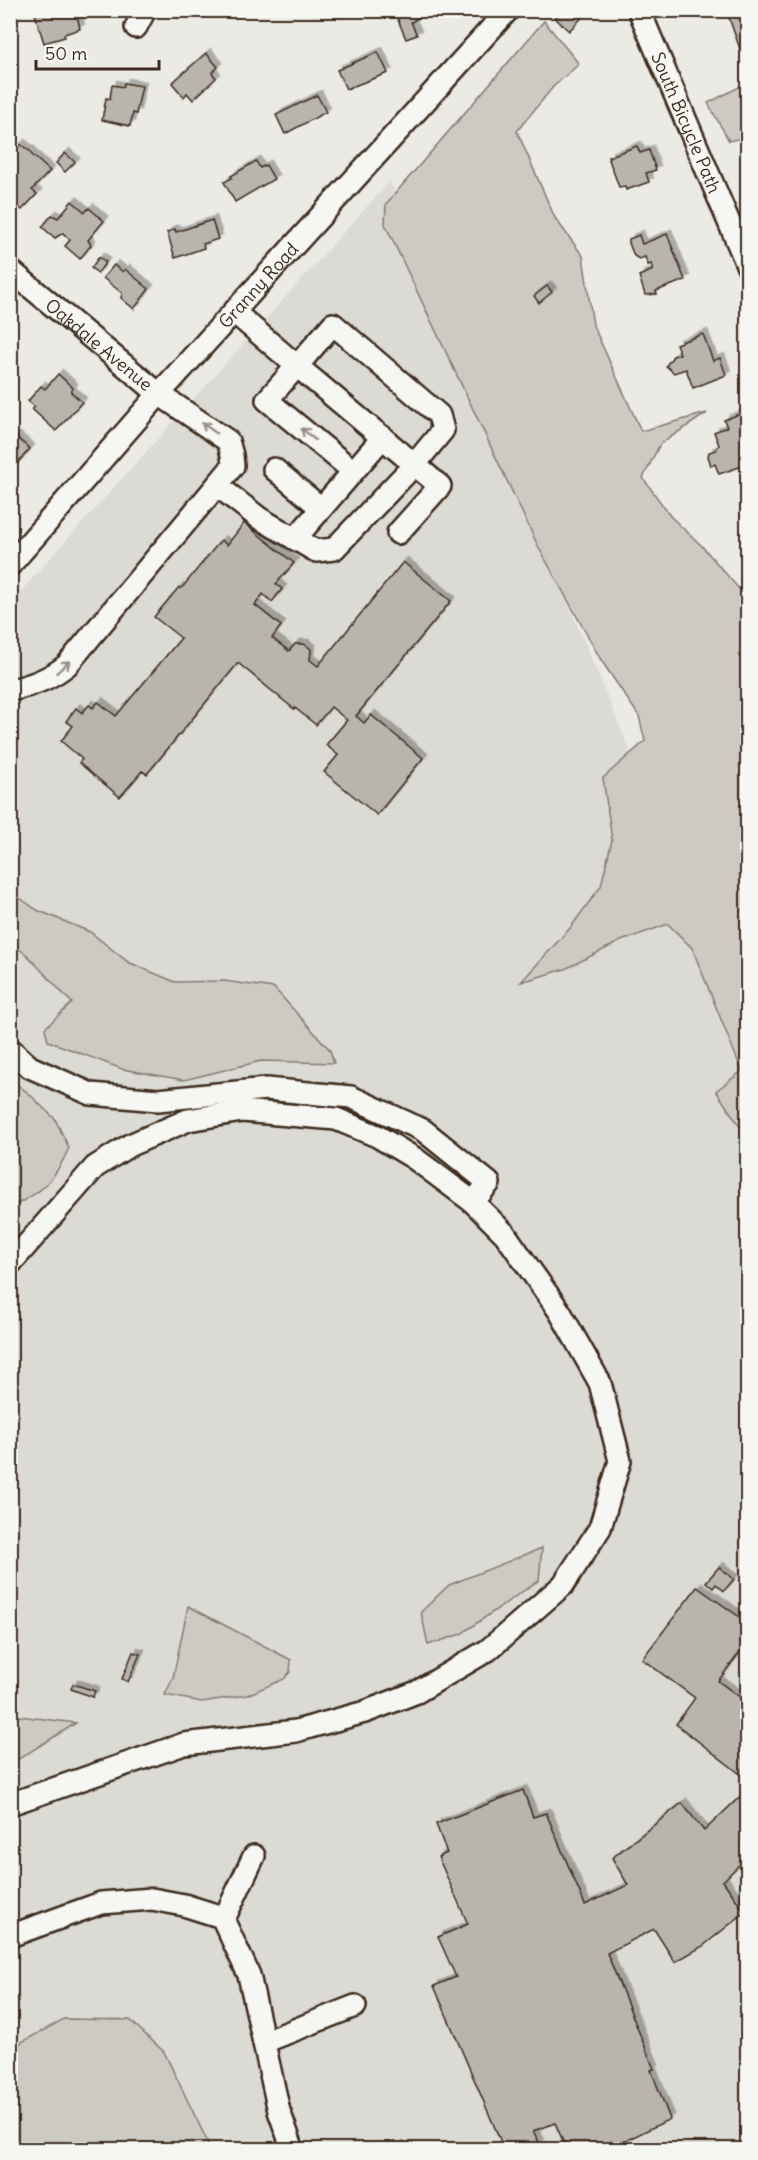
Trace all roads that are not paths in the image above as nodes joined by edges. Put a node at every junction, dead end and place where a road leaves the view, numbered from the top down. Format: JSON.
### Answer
{"nodes":[{"id":1,"x":508,"y":10,"type":"edge"},
{"id":2,"x":639,"y":10,"type":"edge"},
{"id":3,"x":747,"y":267,"type":"edge"},
{"id":4,"x":10,"y":270,"type":"edge"},
{"id":5,"x":234,"y":312,"type":"junction"},
{"id":6,"x":297,"y":366,"type":"junction"},
{"id":7,"x":159,"y":394,"type":"junction"},
{"id":8,"x":383,"y":437,"type":"junction"},
{"id":9,"x":415,"y":464,"type":"junction"},
{"id":10,"x":273,"y":469,"type":"dead end"},
{"id":11,"x":353,"y":471,"type":"junction"},
{"id":12,"x":218,"y":486,"type":"junction"},
{"id":13,"x":321,"y":508,"type":"junction"},
{"id":14,"x":398,"y":533,"type":"dead end"},
{"id":15,"x":295,"y":539,"type":"junction"},
{"id":16,"x":10,"y":565,"type":"edge"},
{"id":17,"x":10,"y":690,"type":"edge"},
{"id":18,"x":10,"y":1049,"type":"edge"},
{"id":19,"x":473,"y":1202,"type":"junction"},
{"id":20,"x":10,"y":1264,"type":"edge"},
{"id":21,"x":10,"y":1804,"type":"edge"},
{"id":22,"x":254,"y":1856,"type":"dead end"},
{"id":23,"x":224,"y":1919,"type":"junction"},
{"id":24,"x":10,"y":1936,"type":"edge"},
{"id":25,"x":356,"y":2006,"type":"dead end"},
{"id":26,"x":264,"y":2042,"type":"junction"},
{"id":27,"x":293,"y":2150,"type":"edge"}],
"edges":[{"from":1,"to":5,"type":"street","name":"Granny Road"},
{"from":2,"to":3,"type":"street","name":"South Bicycle Path"},
{"from":4,"to":7,"type":"street","name":"Oakdale Avenue"},
{"from":5,"to":6,"type":"street"},
{"from":5,"to":7,"type":"street","name":"Granny Road"},
{"from":6,"to":8,"type":"street"},
{"from":6,"to":9,"type":"street"},
{"from":11,"to":6,"type":"street","one_way":true},
{"from":12,"to":7,"type":"street","name":"Oakdale Avenue","one_way":true},
{"from":7,"to":16,"type":"street","name":"Granny Road"},
{"from":8,"to":9,"type":"street"},
{"from":8,"to":11,"type":"street"},
{"from":9,"to":14,"type":"street"},
{"from":9,"to":15,"type":"street"},
{"from":10,"to":13,"type":"street"},
{"from":11,"to":13,"type":"street"},
{"from":12,"to":15,"type":"street"},
{"from":17,"to":12,"type":"street","name":"Oakdale Avenue","one_way":true},
{"from":13,"to":15,"type":"street"},
{"from":18,"to":19,"type":"street"},
{"from":19,"to":20,"type":"street"},
{"from":19,"to":21,"type":"street"},
{"from":22,"to":23,"type":"street"},
{"from":23,"to":24,"type":"street"},
{"from":23,"to":26,"type":"street"},
{"from":25,"to":26,"type":"street"},
{"from":26,"to":27,"type":"street"}]}
